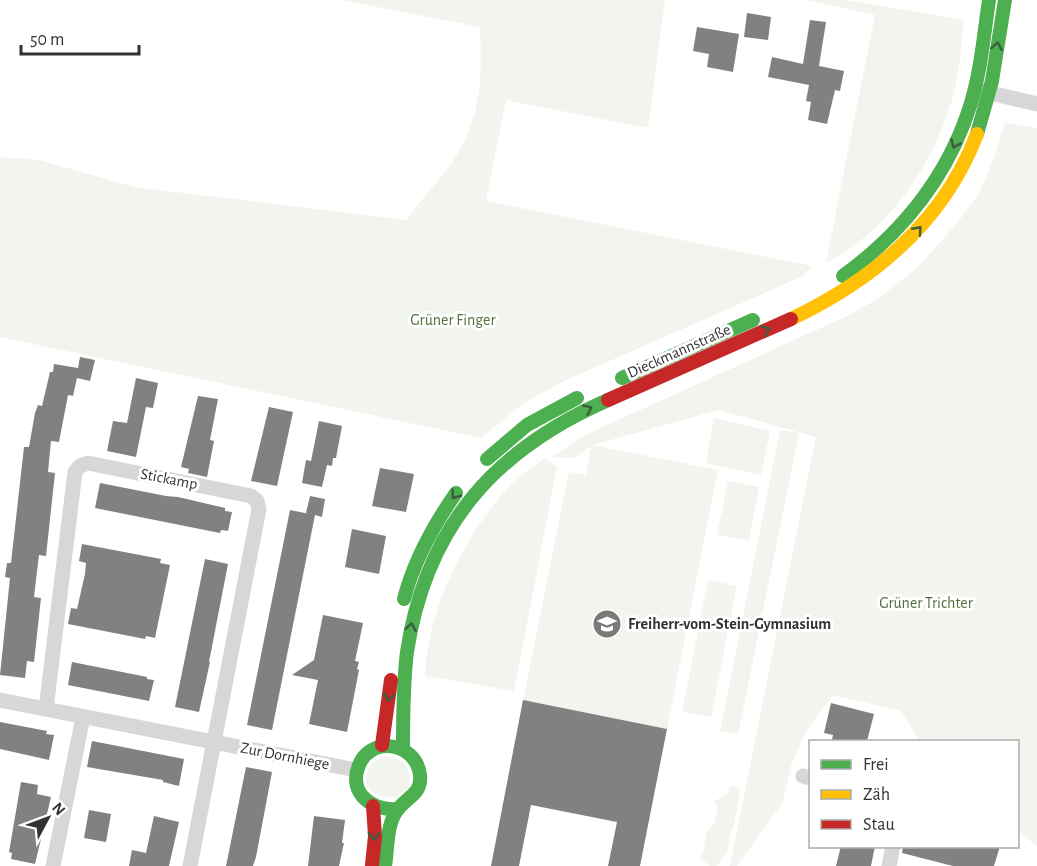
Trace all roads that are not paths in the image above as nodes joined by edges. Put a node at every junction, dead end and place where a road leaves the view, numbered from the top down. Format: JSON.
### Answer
{"nodes":[{"id":1,"x":989,"y":0,"type":"edge"},
{"id":2,"x":1005,"y":0,"type":"edge"},
{"id":3,"x":981,"y":91,"type":"junction"},
{"id":4,"x":1037,"y":104,"type":"edge"},
{"id":5,"x":790,"y":304,"type":"dead end"},
{"id":6,"x":769,"y":313,"type":"dead end"},
{"id":7,"x":613,"y":382,"type":"dead end"},
{"id":8,"x":593,"y":391,"type":"dead end"},
{"id":9,"x":476,"y":470,"type":"dead end"},
{"id":10,"x":465,"y":482,"type":"dead end"},
{"id":11,"x":0,"y":700,"type":"edge"},
{"id":12,"x":46,"y":709,"type":"junction"},
{"id":13,"x":83,"y":717,"type":"junction"},
{"id":14,"x":214,"y":742,"type":"junction"},
{"id":15,"x":382,"y":745,"type":"junction"},
{"id":16,"x":403,"y":748,"type":"junction"},
{"id":17,"x":356,"y":770,"type":"junction"},
{"id":18,"x":372,"y":806,"type":"junction"},
{"id":19,"x":397,"y":808,"type":"junction"},
{"id":20,"x":893,"y":848,"type":"edge"},
{"id":21,"x":53,"y":866,"type":"edge"},
{"id":22,"x":190,"y":866,"type":"edge"},
{"id":23,"x":371,"y":866,"type":"edge"},
{"id":24,"x":385,"y":866,"type":"edge"},
{"id":25,"x":889,"y":866,"type":"edge"}],
"edges":[{"from":1,"to":3,"type":"street","name":"Dieckmannstraße"},
{"from":3,"to":2,"type":"street","name":"Dieckmannstraße","one_way":true},
{"from":3,"to":4,"type":"street"},
{"from":3,"to":5,"type":"street","name":"Dieckmannstraße","one_way":true},
{"from":16,"to":3,"type":"street","name":"Dieckmannstraße","one_way":true},
{"from":6,"to":7,"type":"street","name":"Dieckmannstraße"},
{"from":8,"to":9,"type":"street"},
{"from":10,"to":15,"type":"street","one_way":true},
{"from":11,"to":12,"type":"street","name":"Zur Dornhiege"},
{"from":12,"to":13,"type":"street","name":"Zur Dornhiege"},
{"from":12,"to":14,"type":"street","name":"Stickamp"},
{"from":13,"to":14,"type":"street","name":"Zur Dornhiege"},
{"from":13,"to":21,"type":"street"},
{"from":14,"to":17,"type":"street","name":"Zur Dornhiege"},
{"from":14,"to":22,"type":"street"},
{"from":15,"to":16,"type":"street"},
{"from":15,"to":17,"type":"street"},
{"from":16,"to":19,"type":"street"},
{"from":17,"to":18,"type":"street"},
{"from":18,"to":19,"type":"street"},
{"from":18,"to":23,"type":"street","one_way":true},
{"from":19,"to":24,"type":"street"},
{"from":20,"to":25,"type":"street"}]}
